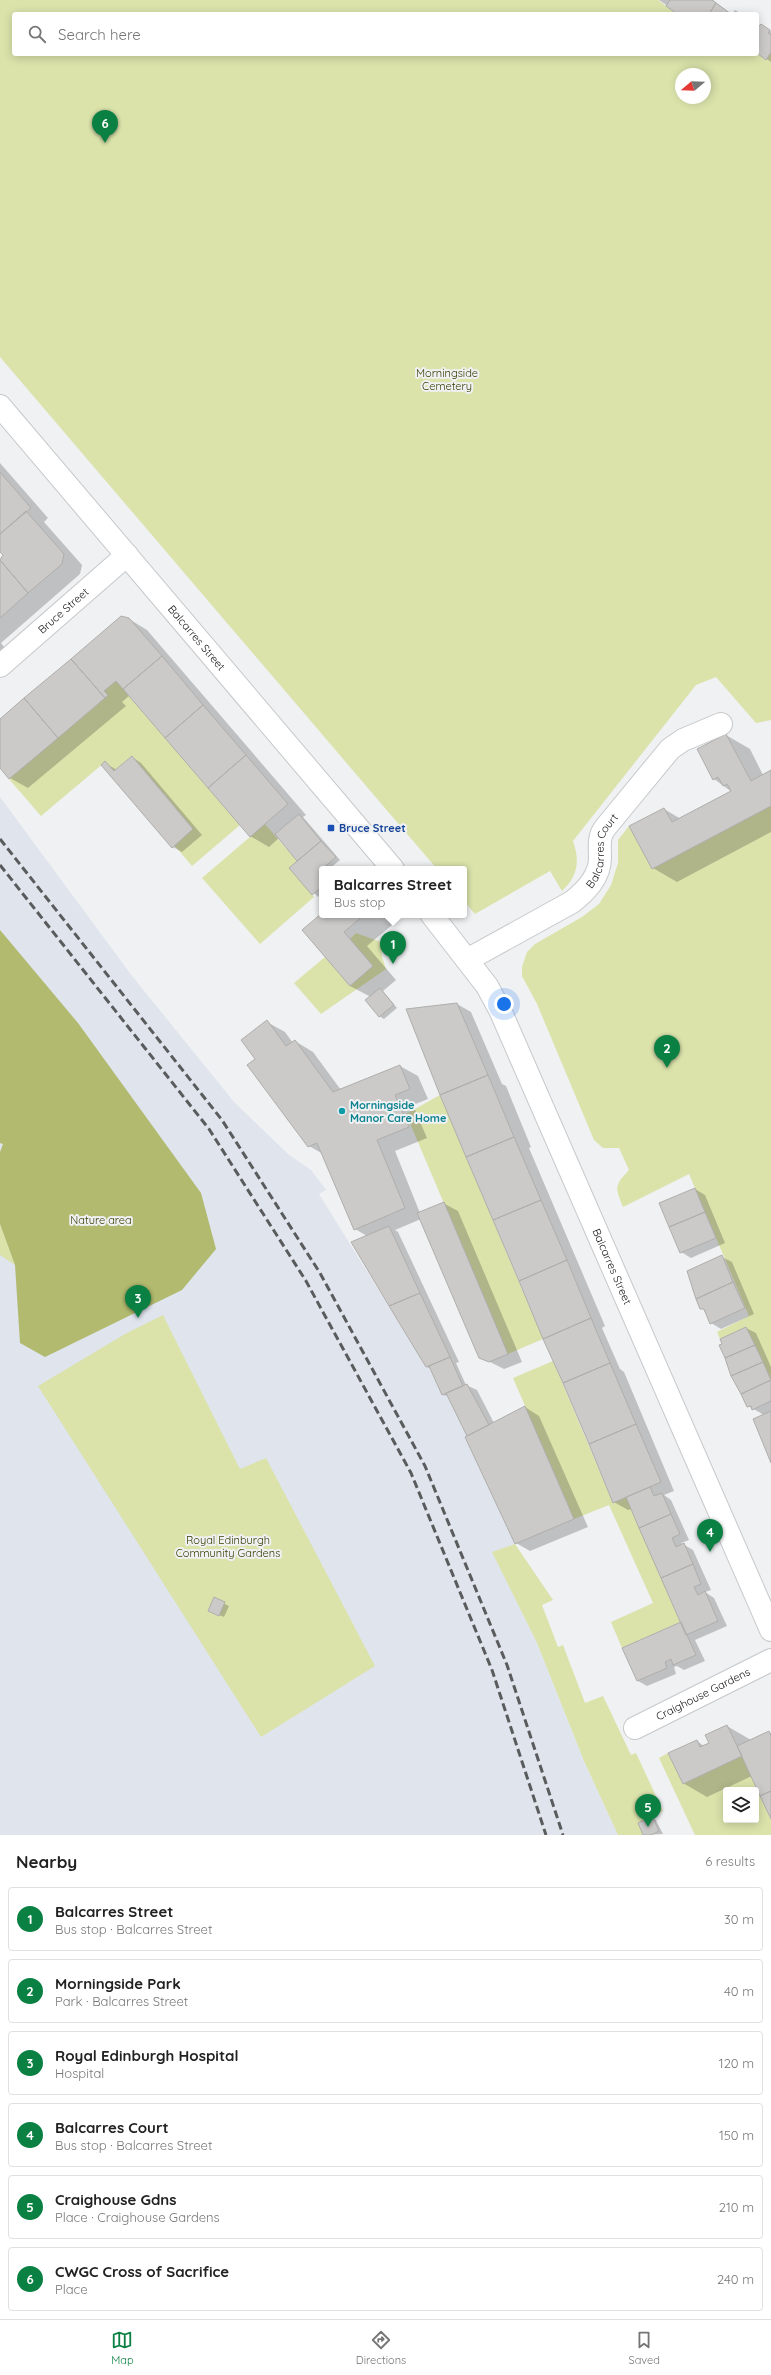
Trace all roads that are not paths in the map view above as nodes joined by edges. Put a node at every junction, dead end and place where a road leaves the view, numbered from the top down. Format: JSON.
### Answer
{"nodes":[{"id":1,"x":0,"y":406,"type":"edge"},
{"id":2,"x":127,"y":555,"type":"junction"},
{"id":3,"x":0,"y":666,"type":"edge"},
{"id":4,"x":721,"y":724,"type":"dead end"},
{"id":5,"x":390,"y":866,"type":"edge"},
{"id":6,"x":434,"y":918,"type":"edge"},
{"id":7,"x":467,"y":960,"type":"junction"},
{"id":8,"x":771,"y":1630,"type":"edge"},
{"id":9,"x":771,"y":1660,"type":"edge"},
{"id":10,"x":635,"y":1728,"type":"dead end"}],
"edges":[{"from":1,"to":2,"type":"street","name":"Balcarres Street"},
{"from":2,"to":3,"type":"street","name":"Bruce Street"},
{"from":2,"to":5,"type":"street","name":"Balcarres Street"},
{"from":4,"to":7,"type":"street","name":"Balcarres Court"},
{"from":6,"to":7,"type":"street","name":"Balcarres Street"},
{"from":7,"to":8,"type":"street","name":"Balcarres Street"},
{"from":9,"to":10,"type":"street","name":"Craighouse Gardens"}]}
